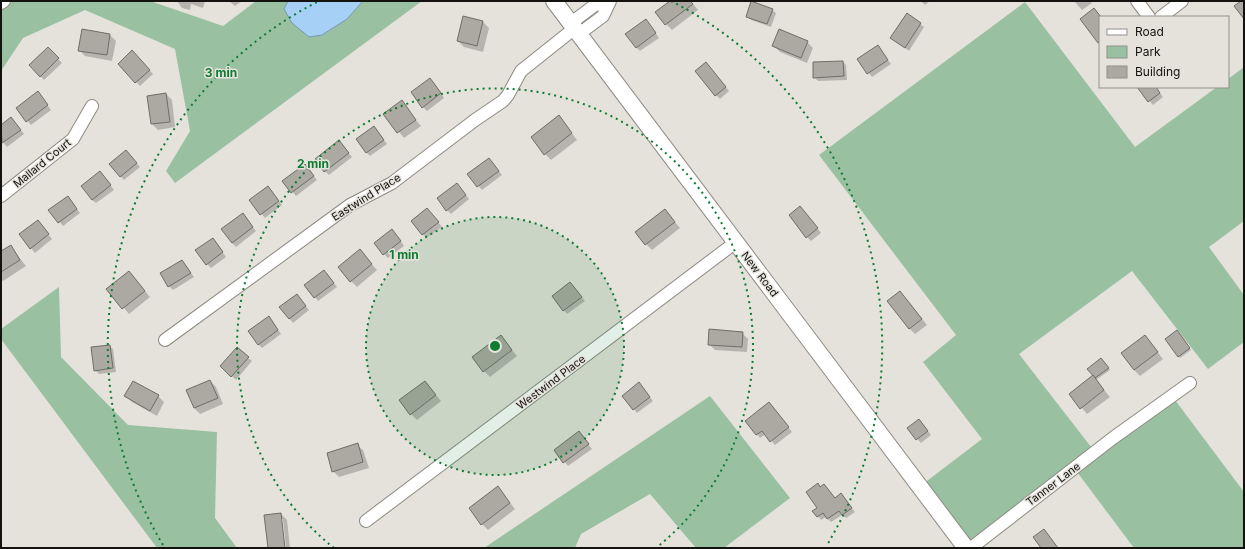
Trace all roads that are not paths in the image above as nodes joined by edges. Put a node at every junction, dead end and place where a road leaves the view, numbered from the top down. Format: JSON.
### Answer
{"nodes":[{"id":1,"x":4,"y":1,"type":"edge"},
{"id":2,"x":554,"y":1,"type":"edge"},
{"id":3,"x":1137,"y":1,"type":"edge"},
{"id":4,"x":1182,"y":1,"type":"edge"},
{"id":5,"x":609,"y":2,"type":"edge"},
{"id":6,"x":1,"y":3,"type":"edge"},
{"id":7,"x":1148,"y":16,"type":"edge"},
{"id":8,"x":1162,"y":16,"type":"edge"},
{"id":9,"x":575,"y":28,"type":"junction"},
{"id":10,"x":92,"y":106,"type":"dead end"},
{"id":11,"x":1,"y":196,"type":"edge"},
{"id":12,"x":736,"y":242,"type":"junction"},
{"id":13,"x":165,"y":340,"type":"dead end"},
{"id":14,"x":1190,"y":383,"type":"dead end"},
{"id":15,"x":366,"y":521,"type":"dead end"},
{"id":16,"x":966,"y":548,"type":"edge"},
{"id":17,"x":971,"y":548,"type":"edge"}],
"edges":[{"from":1,"to":6,"type":"street"},
{"from":2,"to":9,"type":"street","name":"New Road"},
{"from":3,"to":7,"type":"street"},
{"from":4,"to":8,"type":"street"},
{"from":5,"to":9,"type":"street","name":"Eastwind Place"},
{"from":9,"to":12,"type":"street","name":"New Road"},
{"from":9,"to":13,"type":"street","name":"Eastwind Place"},
{"from":10,"to":11,"type":"street","name":"Mallard Court"},
{"from":12,"to":15,"type":"street","name":"Westwind Place"},
{"from":12,"to":16,"type":"street","name":"New Road"},
{"from":14,"to":17,"type":"street","name":"Tanner Lane"}]}
